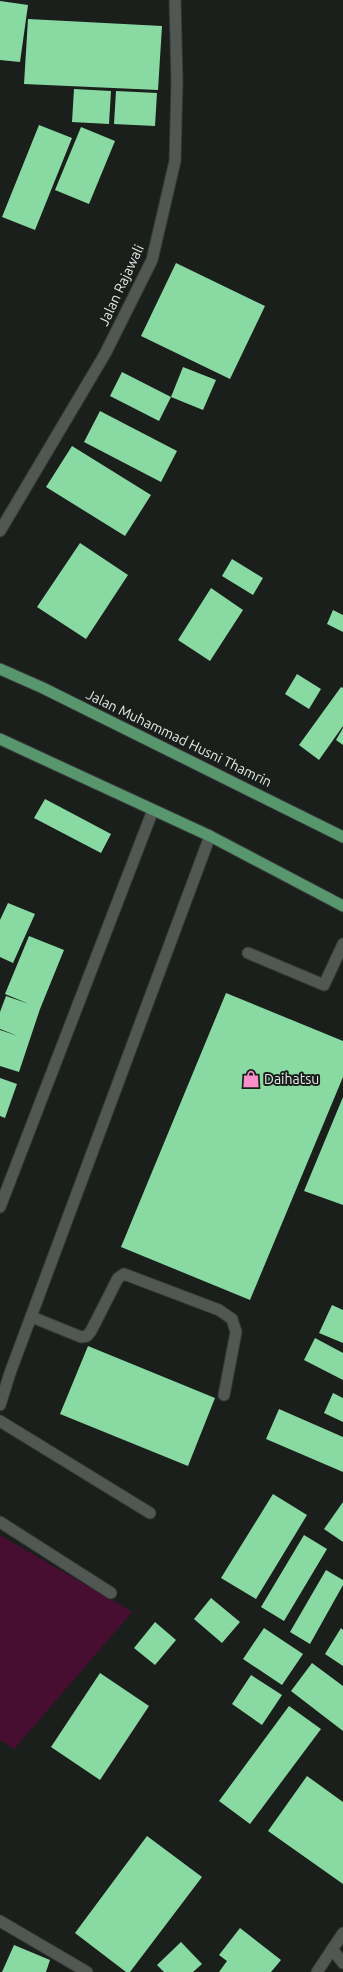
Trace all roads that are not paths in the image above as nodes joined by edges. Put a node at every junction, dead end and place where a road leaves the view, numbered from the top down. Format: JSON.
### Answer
{"nodes":[{"id":1,"x":175,"y":0,"type":"edge"},
{"id":2,"x":0,"y":531,"type":"edge"},
{"id":3,"x":0,"y":669,"type":"edge"},
{"id":4,"x":0,"y":739,"type":"edge"},
{"id":5,"x":153,"y":810,"type":"junction"},
{"id":6,"x":210,"y":836,"type":"junction"},
{"id":7,"x":343,"y":837,"type":"edge"},
{"id":8,"x":343,"y":906,"type":"edge"},
{"id":9,"x":343,"y":944,"type":"edge"},
{"id":10,"x":248,"y":952,"type":"dead end"},
{"id":11,"x":0,"y":1207,"type":"edge"},
{"id":12,"x":32,"y":1317,"type":"junction"},
{"id":13,"x":10,"y":1373,"type":"junction"},
{"id":14,"x":0,"y":1384,"type":"edge"},
{"id":15,"x":224,"y":1395,"type":"dead end"},
{"id":16,"x":0,"y":1405,"type":"edge"},
{"id":17,"x":0,"y":1421,"type":"edge"},
{"id":18,"x":150,"y":1513,"type":"dead end"},
{"id":19,"x":0,"y":1522,"type":"edge"},
{"id":20,"x":111,"y":1593,"type":"dead end"},
{"id":21,"x":0,"y":1921,"type":"edge"},
{"id":22,"x":343,"y":1933,"type":"edge"},
{"id":23,"x":332,"y":1949,"type":"junction"},
{"id":24,"x":343,"y":1963,"type":"edge"},
{"id":25,"x":87,"y":1972,"type":"edge"},
{"id":26,"x":317,"y":1972,"type":"edge"}],
"edges":[{"from":1,"to":2,"type":"street","name":"Jalan Rajawali"},
{"from":3,"to":7,"type":"main road","name":"Jalan Muhammad Husni Thamrin"},
{"from":4,"to":5,"type":"main road"},
{"from":5,"to":6,"type":"main road"},
{"from":5,"to":11,"type":"street"},
{"from":6,"to":8,"type":"main road"},
{"from":6,"to":12,"type":"street"},
{"from":9,"to":10,"type":"street"},
{"from":12,"to":13,"type":"street"},
{"from":12,"to":15,"type":"street"},
{"from":13,"to":14,"type":"street"},
{"from":13,"to":16,"type":"street"},
{"from":17,"to":18,"type":"street"},
{"from":19,"to":20,"type":"street"},
{"from":21,"to":25,"type":"street"},
{"from":22,"to":23,"type":"street"},
{"from":23,"to":24,"type":"street"},
{"from":23,"to":26,"type":"street"}]}
